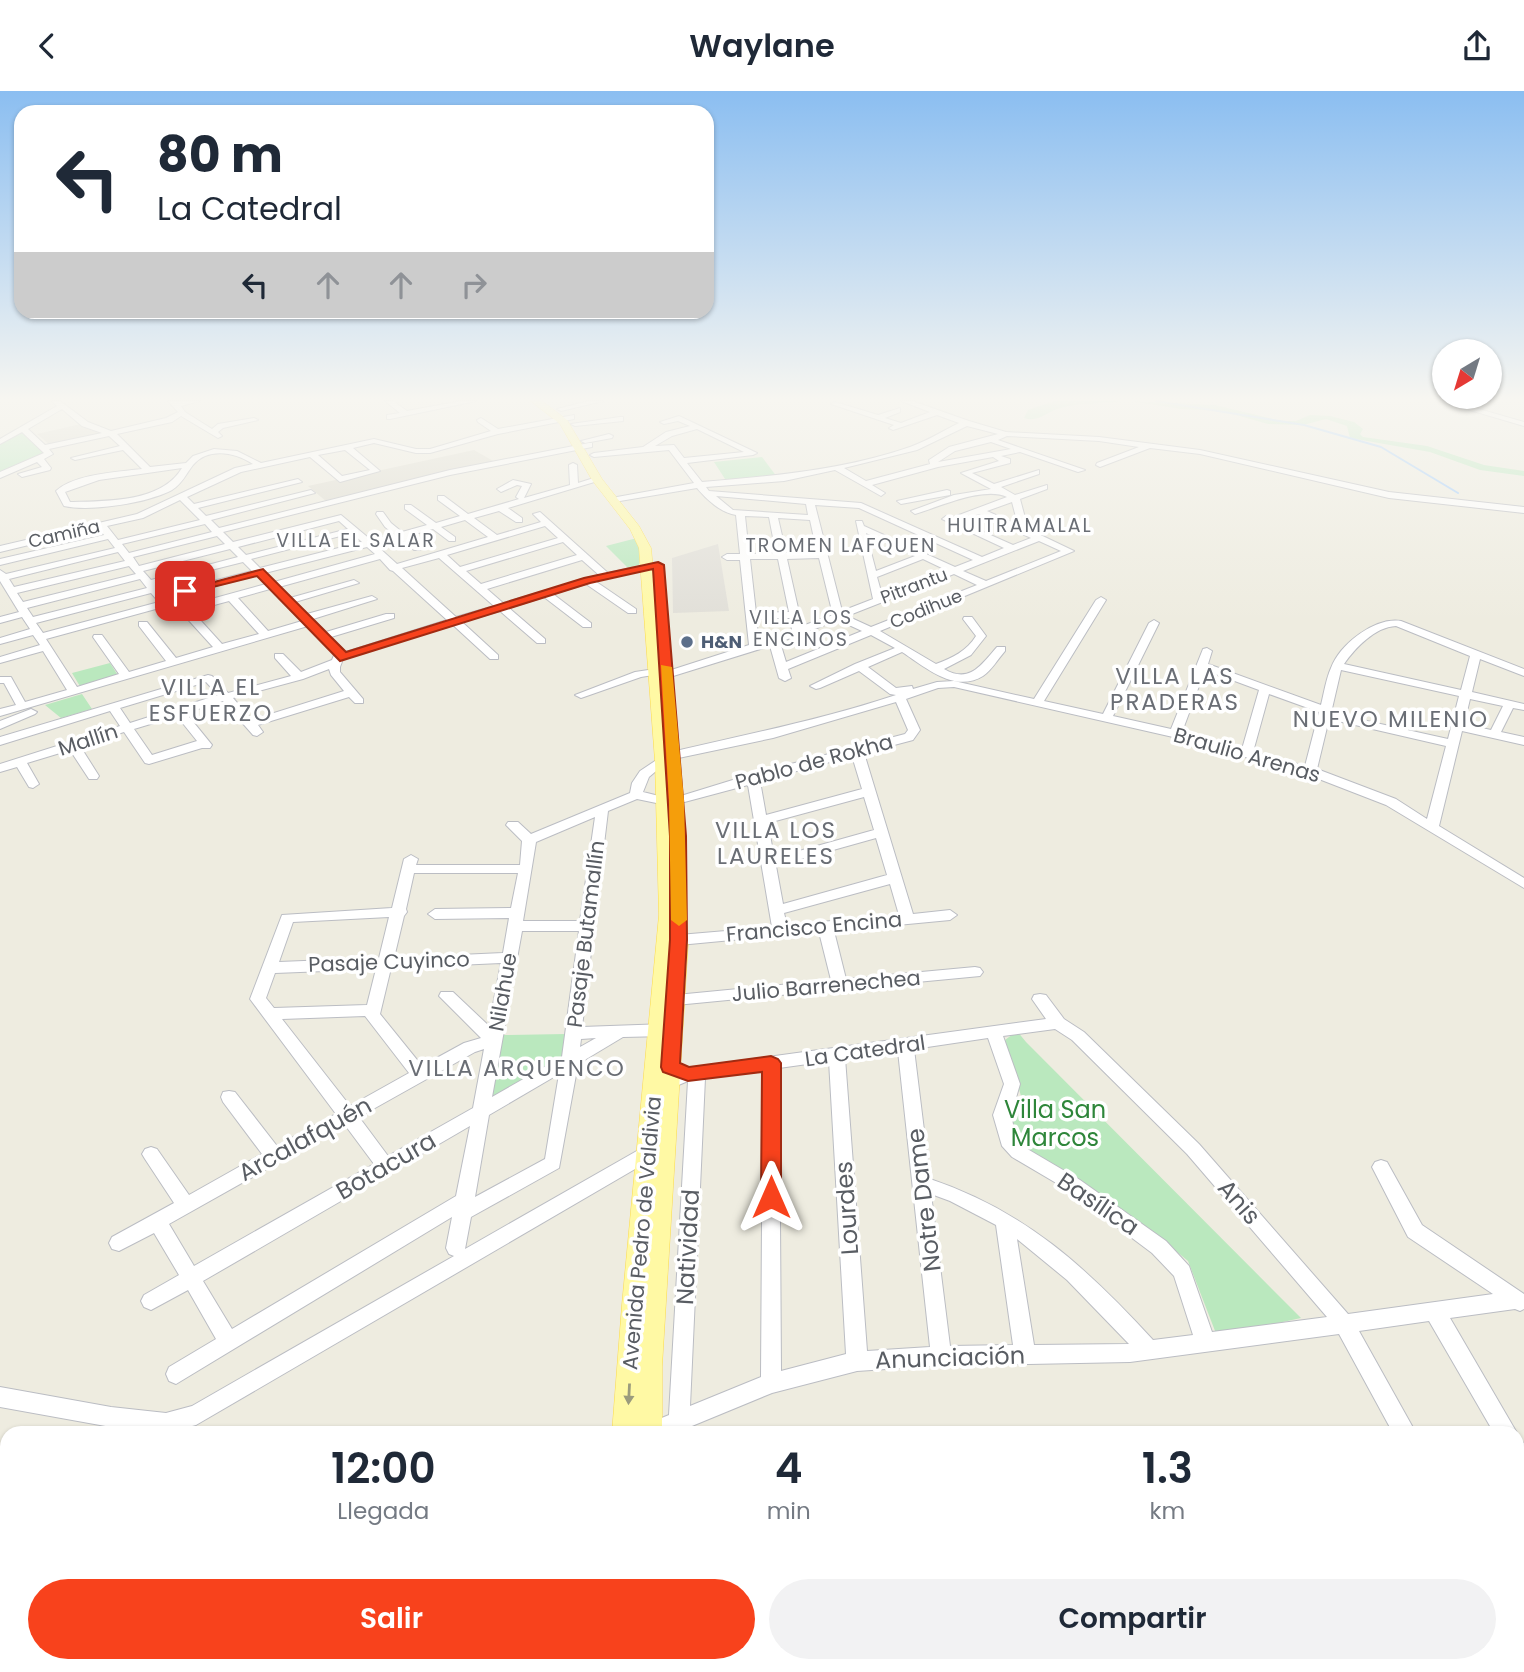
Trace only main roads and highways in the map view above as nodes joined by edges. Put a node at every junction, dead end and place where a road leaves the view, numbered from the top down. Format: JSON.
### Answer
{"nodes":[{"id":1,"x":597,"y":475,"type":"edge"},
{"id":2,"x":605,"y":475,"type":"edge"},
{"id":3,"x":599,"y":482,"type":"junction"},
{"id":4,"x":621,"y":500,"type":"junction"},
{"id":5,"x":629,"y":522,"type":"junction"},
{"id":6,"x":652,"y":570,"type":"junction"},
{"id":7,"x":671,"y":800,"type":"junction"},
{"id":8,"x":666,"y":1030,"type":"junction"},
{"id":9,"x":627,"y":1426,"type":"edge"},
{"id":10,"x":649,"y":1426,"type":"edge"}],
"edges":[{"from":1,"to":3,"type":"main road","name":"Avenida Pedro de Valdivia"},
{"from":2,"to":4,"type":"main road","name":"Avenida Pedro de Valdivia"},
{"from":3,"to":4,"type":"main road"},
{"from":3,"to":5,"type":"main road","name":"Avenida Pedro de Valdivia"},
{"from":4,"to":5,"type":"main road"},
{"from":4,"to":6,"type":"main road","name":"Avenida Pedro de Valdivia"},
{"from":5,"to":6,"type":"main road","name":"Avenida Pedro de Valdivia"},
{"from":6,"to":7,"type":"main road","name":"Avenida Pedro de Valdivia"},
{"from":7,"to":8,"type":"main road","name":"Avenida Pedro de Valdivia"},
{"from":7,"to":8,"type":"main road","name":"Avenida Pedro de Valdivia"},
{"from":8,"to":9,"type":"main road","name":"Avenida Pedro de Valdivia","one_way":true},
{"from":8,"to":10,"type":"main road","name":"Avenida Pedro de Valdivia"}]}
